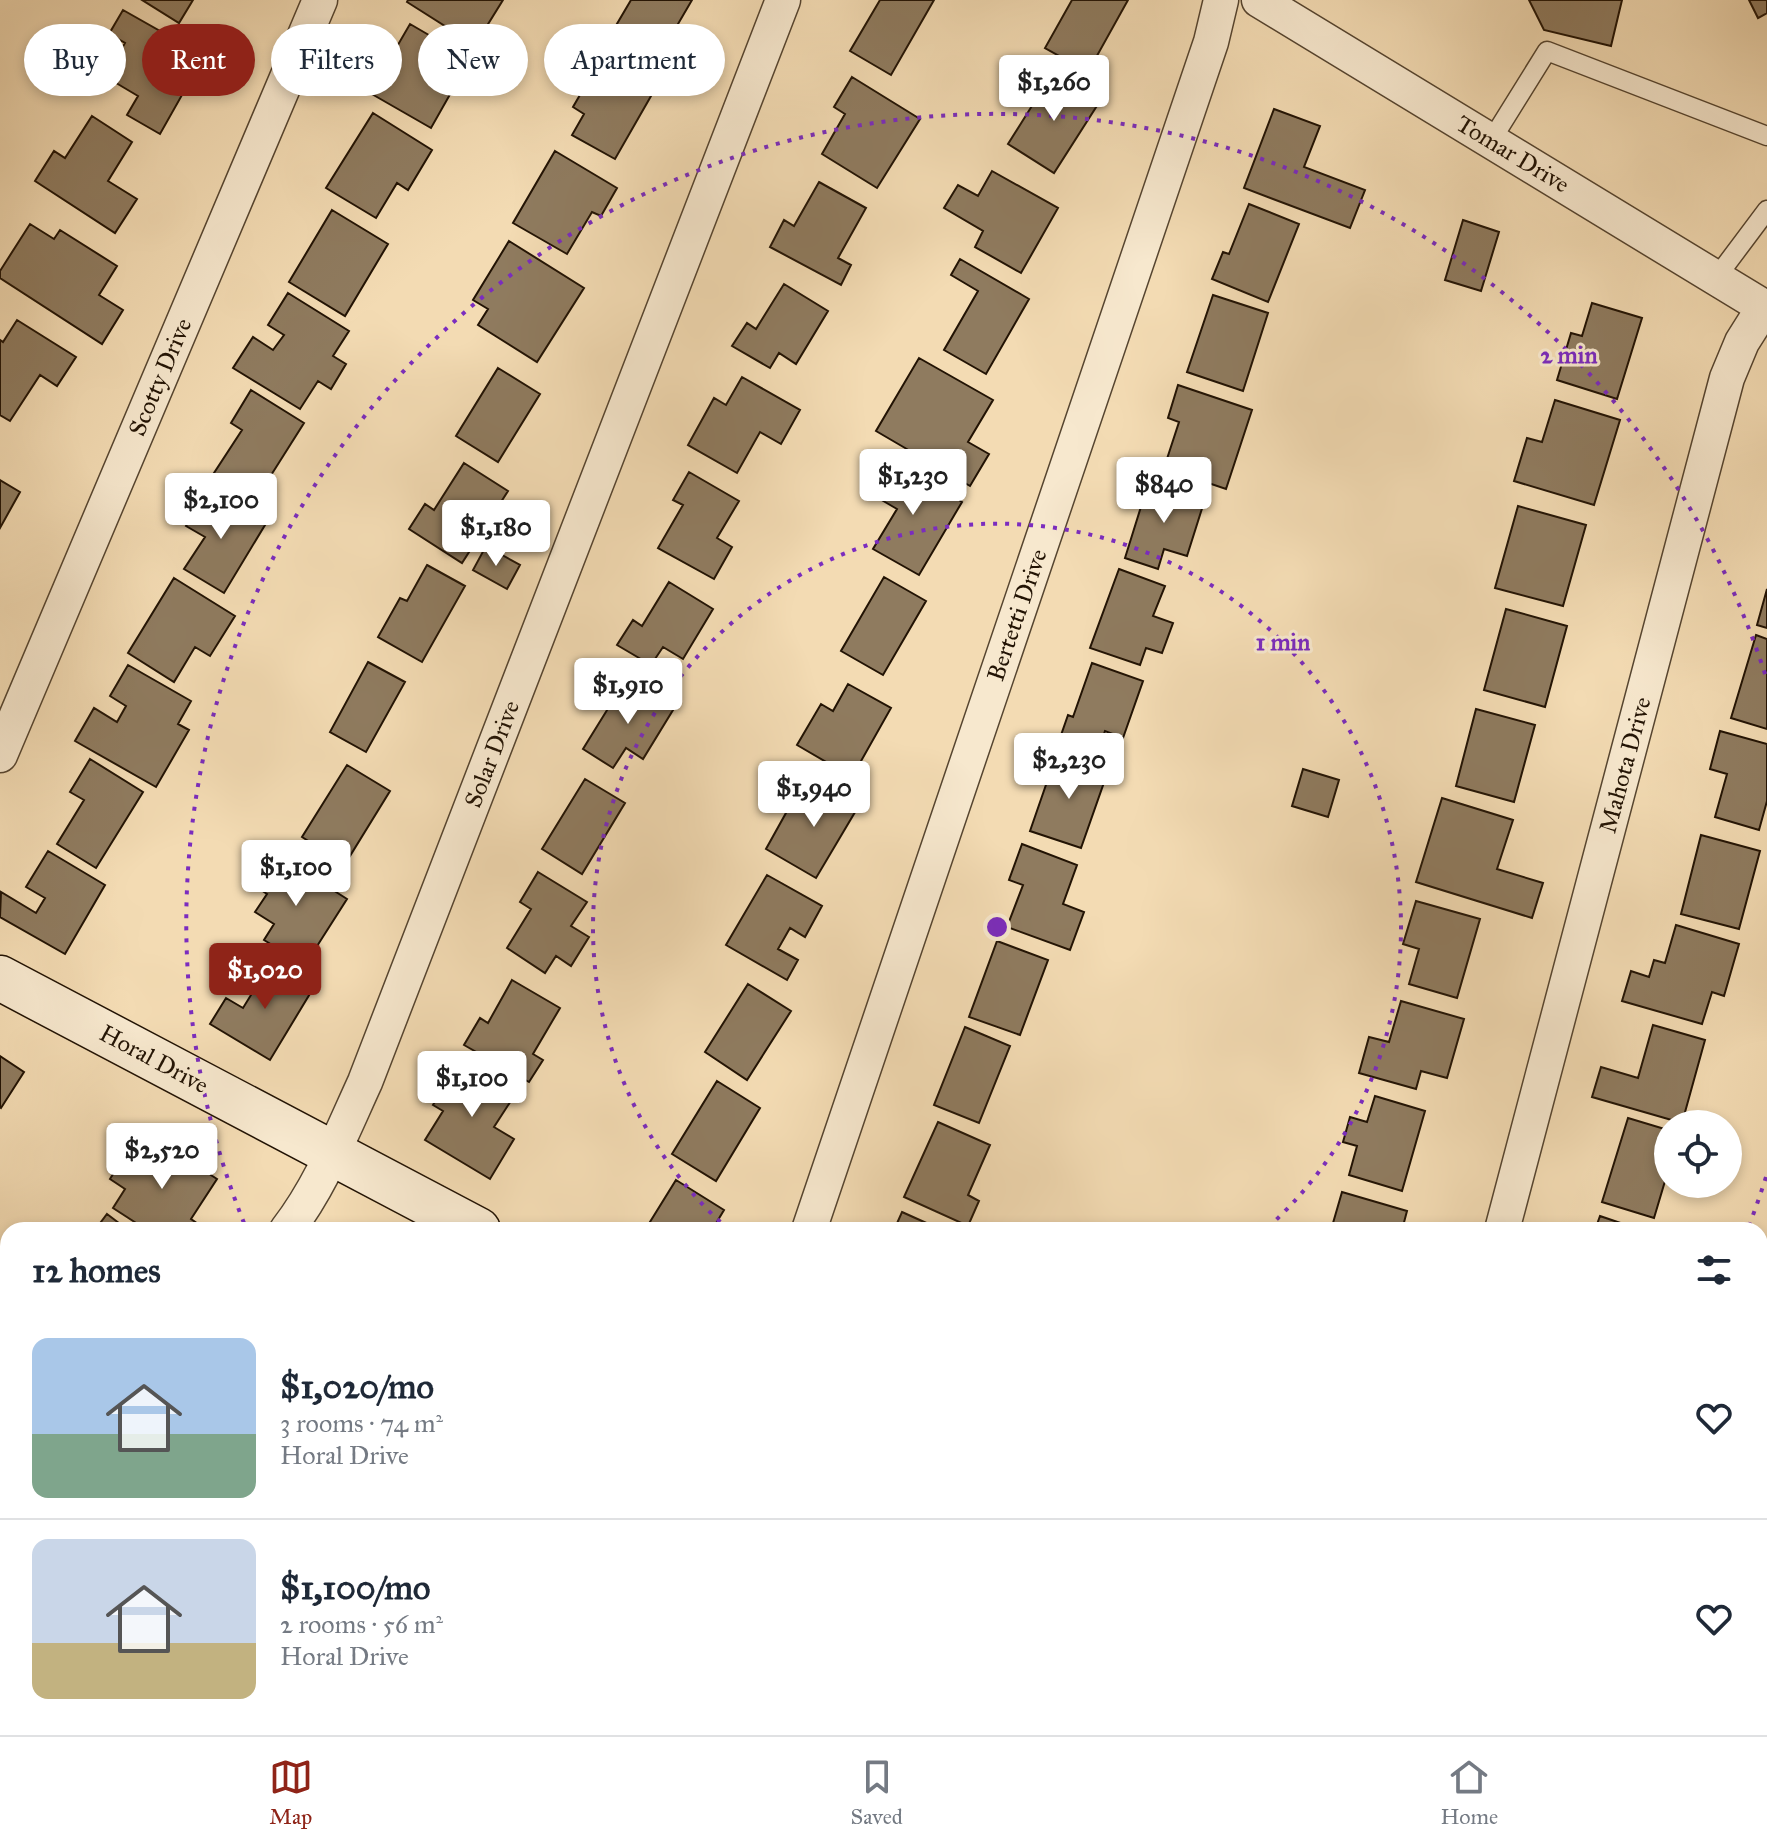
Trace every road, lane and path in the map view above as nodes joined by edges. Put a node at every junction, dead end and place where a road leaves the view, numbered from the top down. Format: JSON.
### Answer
{"nodes":[{"id":1,"x":320,"y":0,"type":"edge"},
{"id":2,"x":783,"y":0,"type":"edge"},
{"id":3,"x":1221,"y":0,"type":"edge"},
{"id":4,"x":1259,"y":0,"type":"edge"},
{"id":5,"x":1767,"y":136,"type":"edge"},
{"id":6,"x":1491,"y":141,"type":"junction"},
{"id":7,"x":1767,"y":210,"type":"edge"},
{"id":8,"x":1716,"y":278,"type":"junction"},
{"id":9,"x":1765,"y":308,"type":"edge"},
{"id":10,"x":0,"y":755,"type":"edge"},
{"id":11,"x":0,"y":978,"type":"edge"},
{"id":12,"x":332,"y":1154,"type":"junction"},
{"id":13,"x":293,"y":1222,"type":"edge"},
{"id":14,"x":463,"y":1222,"type":"edge"},
{"id":15,"x":812,"y":1222,"type":"edge"},
{"id":16,"x":1504,"y":1222,"type":"edge"}],
"edges":[{"from":1,"to":10,"type":"street","name":"Scotty Drive"},
{"from":2,"to":12,"type":"street","name":"Solar Drive"},
{"from":3,"to":15,"type":"street","name":"Bertetti Drive"},
{"from":4,"to":6,"type":"street","name":"Tomar Drive"},
{"from":5,"to":6,"type":"lane"},
{"from":6,"to":8,"type":"street","name":"Tomar Drive"},
{"from":7,"to":8,"type":"lane"},
{"from":8,"to":9,"type":"street","name":"Tomar Drive"},
{"from":9,"to":16,"type":"street","name":"Mahota Drive"},
{"from":11,"to":12,"type":"street","name":"Horal Drive"},
{"from":12,"to":13,"type":"street","name":"Solar Drive"},
{"from":12,"to":14,"type":"street","name":"Horal Drive"}]}
